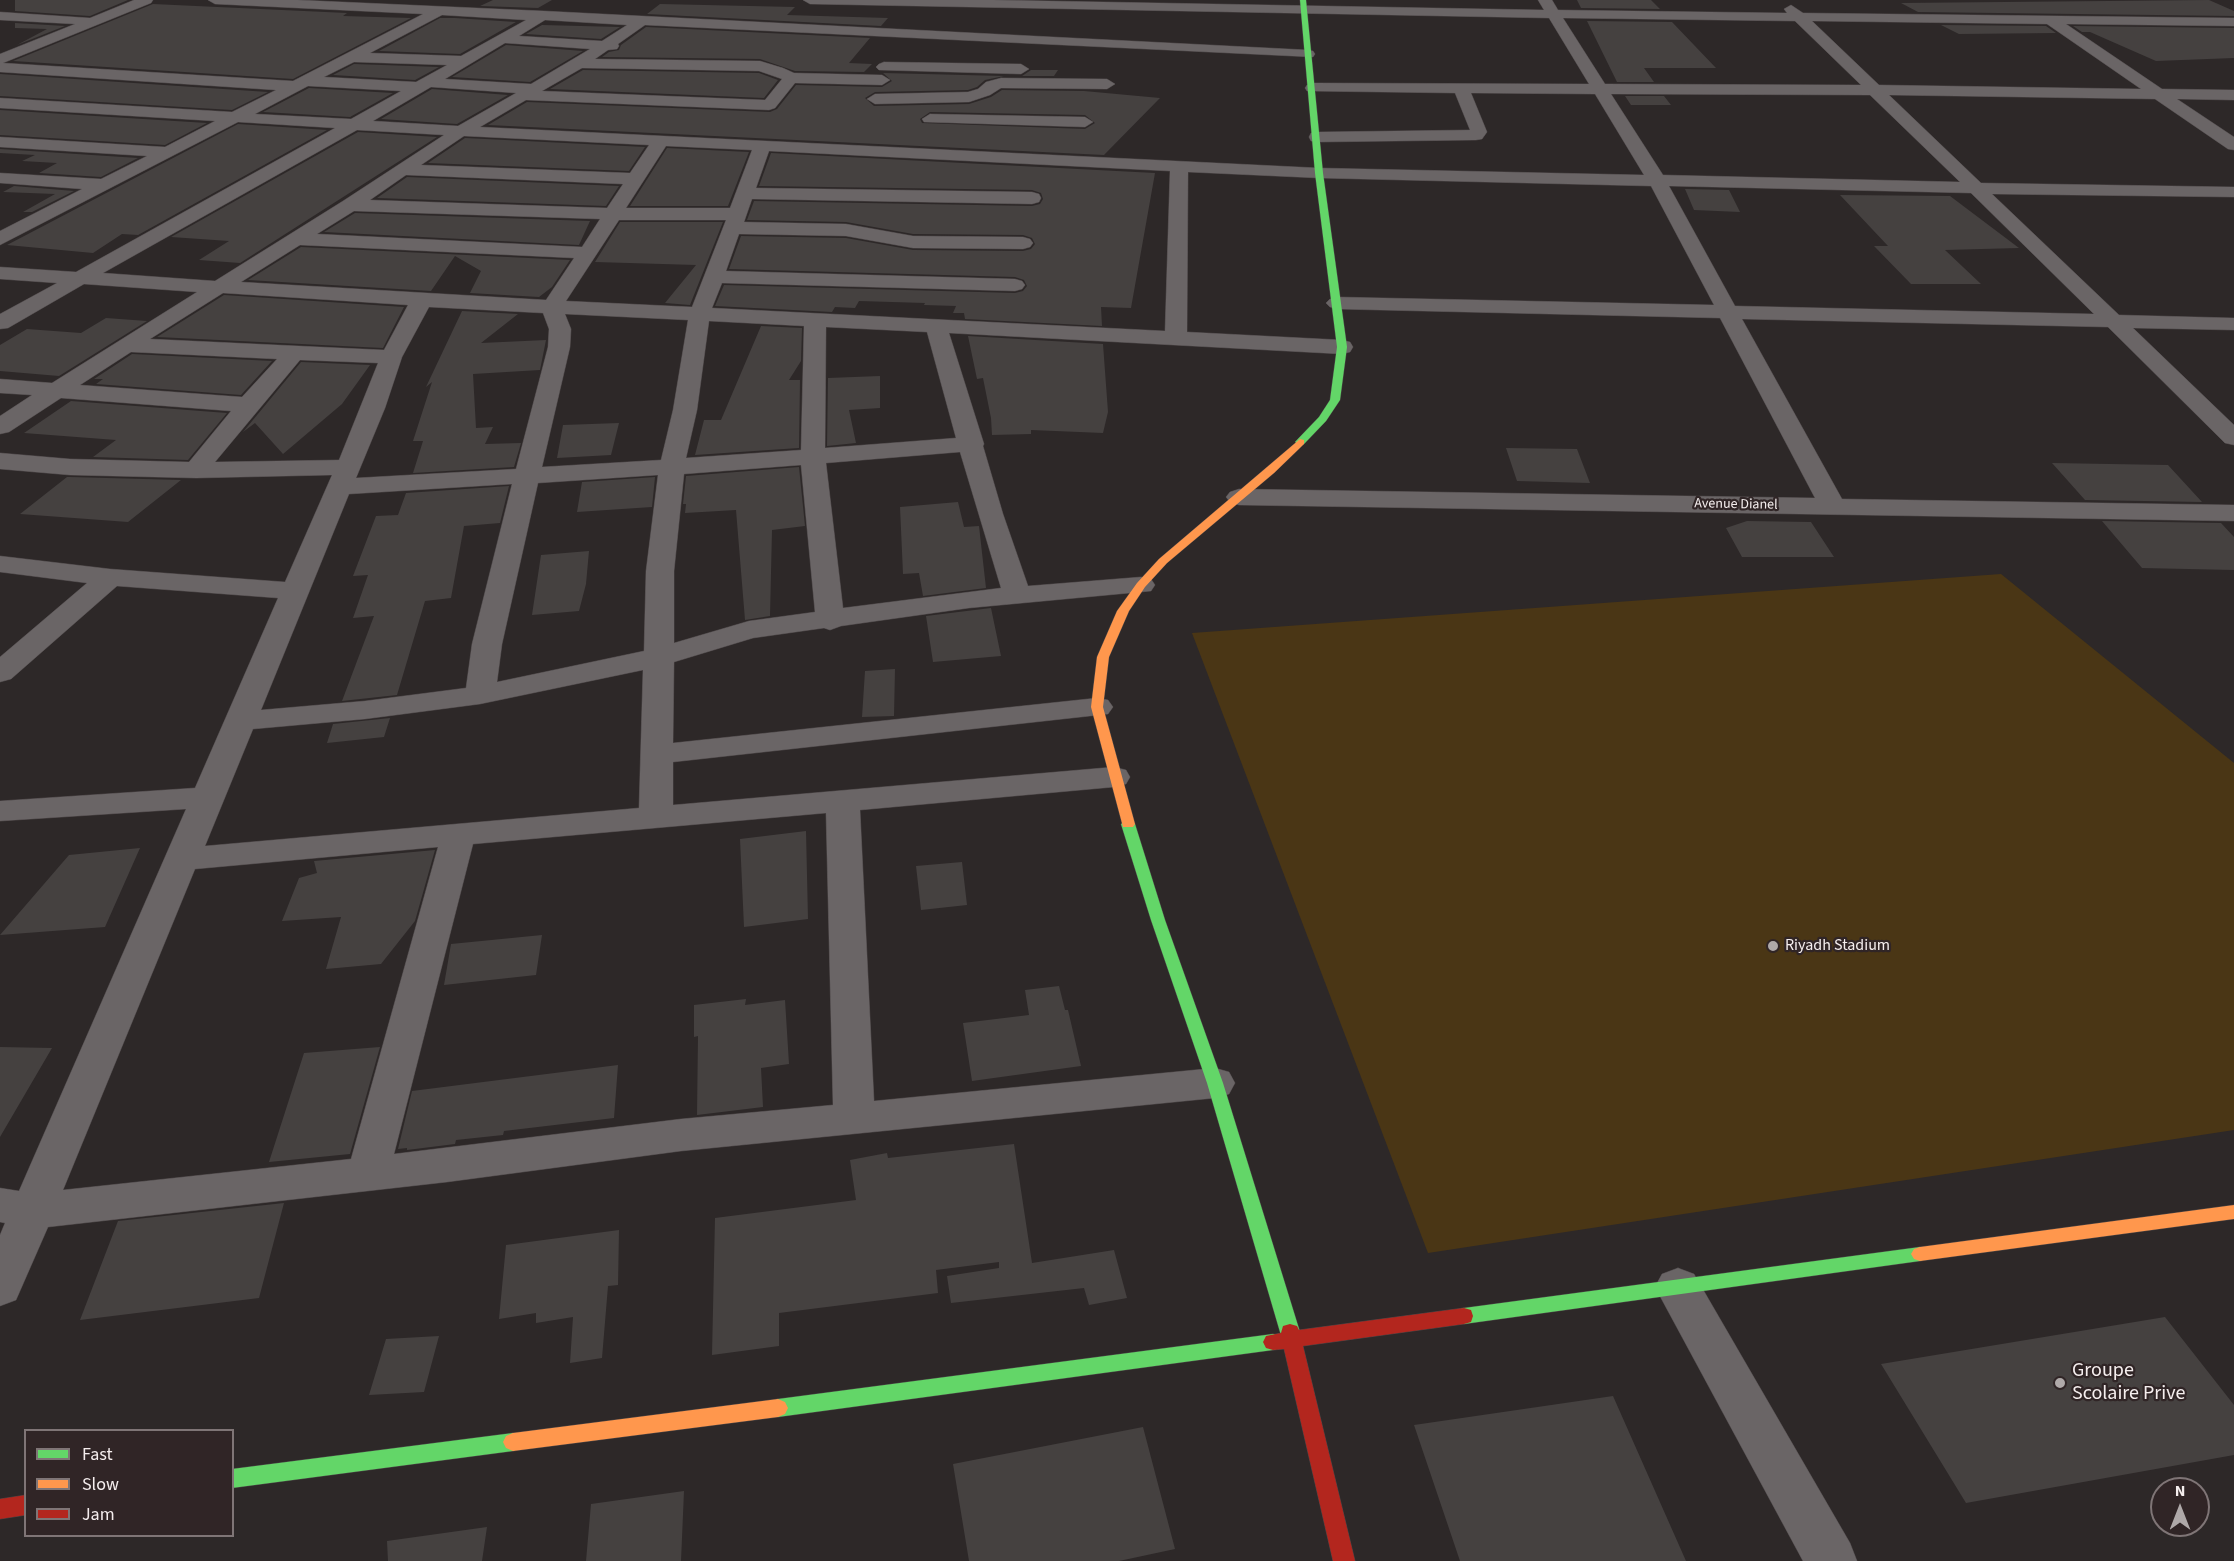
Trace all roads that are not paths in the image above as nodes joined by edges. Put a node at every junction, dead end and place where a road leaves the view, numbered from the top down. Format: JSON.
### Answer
{"nodes":[{"id":1,"x":146,"y":0,"type":"edge"},
{"id":2,"x":215,"y":0,"type":"edge"},
{"id":3,"x":224,"y":0,"type":"edge"},
{"id":4,"x":810,"y":0,"type":"edge"},
{"id":5,"x":822,"y":0,"type":"edge"},
{"id":6,"x":1780,"y":0,"type":"edge"},
{"id":7,"x":1059,"y":2,"type":"edge"},
{"id":8,"x":558,"y":5,"type":"dead end"},
{"id":9,"x":2028,"y":5,"type":"dead end"},
{"id":10,"x":1304,"y":6,"type":"edge"},
{"id":11,"x":1549,"y":7,"type":"edge"},
{"id":12,"x":439,"y":11,"type":"junction"},
{"id":13,"x":0,"y":16,"type":"edge"},
{"id":14,"x":542,"y":16,"type":"junction"},
{"id":15,"x":1799,"y":18,"type":"junction"},
{"id":16,"x":94,"y":21,"type":"junction"},
{"id":17,"x":642,"y":21,"type":"junction"},
{"id":18,"x":2051,"y":21,"type":"junction"},
{"id":19,"x":2234,"y":22,"type":"edge"},
{"id":20,"x":801,"y":29,"type":"junction"},
{"id":21,"x":502,"y":39,"type":"junction"},
{"id":22,"x":1050,"y":41,"type":"junction"},
{"id":23,"x":607,"y":45,"type":"junction"},
{"id":24,"x":1130,"y":45,"type":"junction"},
{"id":25,"x":629,"y":46,"type":"dead end"},
{"id":26,"x":720,"y":50,"type":"dead end"},
{"id":27,"x":771,"y":54,"type":"junction"},
{"id":28,"x":1308,"y":54,"type":"junction"},
{"id":29,"x":888,"y":56,"type":"junction"},
{"id":30,"x":351,"y":57,"type":"junction"},
{"id":31,"x":0,"y":59,"type":"edge"},
{"id":32,"x":464,"y":61,"type":"junction"},
{"id":33,"x":579,"y":63,"type":"junction"},
{"id":34,"x":1120,"y":63,"type":"dead end"},
{"id":35,"x":0,"y":67,"type":"edge"},
{"id":36,"x":76,"y":72,"type":"junction"},
{"id":37,"x":791,"y":78,"type":"junction"},
{"id":38,"x":299,"y":83,"type":"junction"},
{"id":39,"x":423,"y":84,"type":"junction"},
{"id":40,"x":1107,"y":84,"type":"junction"},
{"id":41,"x":1313,"y":88,"type":"junction"},
{"id":42,"x":1461,"y":88,"type":"junction"},
{"id":43,"x":1598,"y":88,"type":"junction"},
{"id":44,"x":1874,"y":90,"type":"junction"},
{"id":45,"x":526,"y":92,"type":"junction"},
{"id":46,"x":2159,"y":94,"type":"junction"},
{"id":47,"x":2234,"y":95,"type":"edge"},
{"id":48,"x":874,"y":99,"type":"junction"},
{"id":49,"x":1,"y":103,"type":"edge"},
{"id":50,"x":769,"y":105,"type":"junction"},
{"id":51,"x":1091,"y":112,"type":"junction"},
{"id":52,"x":234,"y":117,"type":"junction"},
{"id":53,"x":869,"y":118,"type":"dead end"},
{"id":54,"x":914,"y":119,"type":"dead end"},
{"id":55,"x":355,"y":124,"type":"junction"},
{"id":56,"x":461,"y":131,"type":"junction"},
{"id":57,"x":525,"y":134,"type":"junction"},
{"id":58,"x":1317,"y":137,"type":"junction"},
{"id":59,"x":661,"y":140,"type":"junction"},
{"id":60,"x":0,"y":142,"type":"edge"},
{"id":61,"x":737,"y":144,"type":"junction"},
{"id":62,"x":763,"y":145,"type":"junction"},
{"id":63,"x":2234,"y":145,"type":"edge"},
{"id":64,"x":168,"y":152,"type":"junction"},
{"id":65,"x":1040,"y":159,"type":"junction"},
{"id":66,"x":1062,"y":160,"type":"junction"},
{"id":67,"x":1179,"y":166,"type":"junction"},
{"id":68,"x":404,"y":170,"type":"junction"},
{"id":69,"x":1319,"y":173,"type":"junction"},
{"id":70,"x":483,"y":174,"type":"junction"},
{"id":71,"x":509,"y":175,"type":"junction"},
{"id":72,"x":0,"y":178,"type":"edge"},
{"id":73,"x":637,"y":179,"type":"junction"},
{"id":74,"x":1657,"y":181,"type":"junction"},
{"id":75,"x":104,"y":185,"type":"junction"},
{"id":76,"x":1975,"y":189,"type":"junction"},
{"id":77,"x":2234,"y":192,"type":"edge"},
{"id":78,"x":744,"y":193,"type":"junction"},
{"id":79,"x":920,"y":196,"type":"junction"},
{"id":80,"x":1032,"y":198,"type":"junction"},
{"id":81,"x":351,"y":206,"type":"junction"},
{"id":82,"x":473,"y":210,"type":"junction"},
{"id":83,"x":11,"y":214,"type":"dead end"},
{"id":84,"x":614,"y":214,"type":"junction"},
{"id":85,"x":45,"y":216,"type":"junction"},
{"id":86,"x":734,"y":221,"type":"junction"},
{"id":87,"x":0,"y":239,"type":"edge"},
{"id":88,"x":296,"y":239,"type":"junction"},
{"id":89,"x":913,"y":242,"type":"junction"},
{"id":90,"x":1023,"y":243,"type":"junction"},
{"id":91,"x":589,"y":253,"type":"junction"},
{"id":92,"x":0,"y":273,"type":"edge"},
{"id":93,"x":712,"y":277,"type":"junction"},
{"id":94,"x":78,"y":279,"type":"junction"},
{"id":95,"x":1015,"y":285,"type":"junction"},
{"id":96,"x":219,"y":287,"type":"junction"},
{"id":97,"x":422,"y":300,"type":"junction"},
{"id":98,"x":1337,"y":303,"type":"junction"},
{"id":99,"x":552,"y":307,"type":"junction"},
{"id":100,"x":1729,"y":313,"type":"junction"},
{"id":101,"x":699,"y":316,"type":"junction"},
{"id":102,"x":815,"y":322,"type":"junction"},
{"id":103,"x":2113,"y":322,"type":"junction"},
{"id":104,"x":0,"y":323,"type":"edge"},
{"id":105,"x":2234,"y":324,"type":"edge"},
{"id":106,"x":937,"y":328,"type":"junction"},
{"id":107,"x":1006,"y":331,"type":"junction"},
{"id":108,"x":1176,"y":339,"type":"junction"},
{"id":109,"x":126,"y":345,"type":"junction"},
{"id":110,"x":1342,"y":347,"type":"junction"},
{"id":111,"x":296,"y":351,"type":"junction"},
{"id":112,"x":391,"y":357,"type":"junction"},
{"id":113,"x":0,"y":386,"type":"edge"},
{"id":114,"x":57,"y":390,"type":"junction"},
{"id":115,"x":248,"y":405,"type":"junction"},
{"id":116,"x":0,"y":428,"type":"edge"},
{"id":117,"x":2234,"y":438,"type":"edge"},
{"id":118,"x":972,"y":444,"type":"junction"},
{"id":119,"x":813,"y":458,"type":"junction"},
{"id":120,"x":0,"y":461,"type":"edge"},
{"id":121,"x":672,"y":467,"type":"junction"},
{"id":122,"x":196,"y":470,"type":"junction"},
{"id":123,"x":526,"y":476,"type":"junction"},
{"id":124,"x":343,"y":477,"type":"junction"},
{"id":125,"x":1239,"y":497,"type":"junction"},
{"id":126,"x":1833,"y":507,"type":"junction"},
{"id":127,"x":2234,"y":513,"type":"edge"},
{"id":128,"x":0,"y":564,"type":"edge"},
{"id":129,"x":110,"y":577,"type":"junction"},
{"id":130,"x":1141,"y":585,"type":"junction"},
{"id":131,"x":295,"y":591,"type":"junction"},
{"id":132,"x":1017,"y":595,"type":"junction"},
{"id":133,"x":830,"y":621,"type":"junction"},
{"id":134,"x":660,"y":657,"type":"junction"},
{"id":135,"x":0,"y":673,"type":"edge"},
{"id":136,"x":480,"y":695,"type":"junction"},
{"id":137,"x":1097,"y":707,"type":"junction"},
{"id":138,"x":239,"y":721,"type":"junction"},
{"id":139,"x":658,"y":754,"type":"junction"},
{"id":140,"x":1114,"y":777,"type":"junction"},
{"id":141,"x":207,"y":797,"type":"junction"},
{"id":142,"x":843,"y":801,"type":"junction"},
{"id":143,"x":0,"y":811,"type":"edge"},
{"id":144,"x":656,"y":818,"type":"junction"},
{"id":145,"x":458,"y":836,"type":"junction"},
{"id":146,"x":181,"y":859,"type":"junction"},
{"id":147,"x":1215,"y":1083,"type":"junction"},
{"id":148,"x":854,"y":1119,"type":"junction"},
{"id":149,"x":368,"y":1174,"type":"junction"},
{"id":150,"x":16,"y":1208,"type":"edge"},
{"id":151,"x":2234,"y":1212,"type":"edge"},
{"id":152,"x":0,"y":1287,"type":"edge"},
{"id":153,"x":1678,"y":1287,"type":"junction"},
{"id":154,"x":1292,"y":1339,"type":"junction"},
{"id":155,"x":234,"y":1479,"type":"edge"},
{"id":156,"x":24,"y":1505,"type":"edge"},
{"id":157,"x":0,"y":1509,"type":"edge"},
{"id":158,"x":1344,"y":1561,"type":"edge"},
{"id":159,"x":1831,"y":1561,"type":"edge"}],
"edges":[{"from":1,"to":16,"type":"street"},
{"from":2,"to":3,"type":"street"},
{"from":3,"to":12,"type":"street"},
{"from":4,"to":5,"type":"street"},
{"from":5,"to":7,"type":"street"},
{"from":5,"to":20,"type":"street"},
{"from":6,"to":15,"type":"street"},
{"from":7,"to":10,"type":"street"},
{"from":7,"to":22,"type":"street"},
{"from":8,"to":14,"type":"street"},
{"from":9,"to":18,"type":"street"},
{"from":10,"to":11,"type":"street"},
{"from":10,"to":28,"type":"street"},
{"from":11,"to":15,"type":"street"},
{"from":11,"to":43,"type":"street"},
{"from":12,"to":14,"type":"street"},
{"from":12,"to":30,"type":"street"},
{"from":13,"to":16,"type":"street"},
{"from":14,"to":17,"type":"street"},
{"from":14,"to":21,"type":"street"},
{"from":15,"to":18,"type":"street"},
{"from":15,"to":44,"type":"street"},
{"from":16,"to":31,"type":"street"},
{"from":17,"to":20,"type":"street"},
{"from":17,"to":23,"type":"street"},
{"from":18,"to":19,"type":"street"},
{"from":18,"to":46,"type":"street"},
{"from":20,"to":27,"type":"street"},
{"from":20,"to":29,"type":"street"},
{"from":21,"to":23,"type":"street"},
{"from":21,"to":32,"type":"street"},
{"from":22,"to":24,"type":"street"},
{"from":22,"to":29,"type":"street"},
{"from":23,"to":25,"type":"street"},
{"from":23,"to":33,"type":"street"},
{"from":24,"to":28,"type":"street"},
{"from":24,"to":34,"type":"street"},
{"from":26,"to":27,"type":"street"},
{"from":27,"to":33,"type":"street"},
{"from":27,"to":37,"type":"street"},
{"from":28,"to":41,"type":"street"},
{"from":29,"to":37,"type":"street"},
{"from":29,"to":40,"type":"street"},
{"from":29,"to":48,"type":"street"},
{"from":30,"to":32,"type":"street"},
{"from":30,"to":38,"type":"street"},
{"from":32,"to":39,"type":"street"},
{"from":33,"to":45,"type":"street"},
{"from":35,"to":36,"type":"street"},
{"from":36,"to":38,"type":"street"},
{"from":36,"to":49,"type":"street"},
{"from":37,"to":50,"type":"street"},
{"from":38,"to":39,"type":"street"},
{"from":38,"to":52,"type":"street"},
{"from":39,"to":45,"type":"street"},
{"from":39,"to":55,"type":"street"},
{"from":40,"to":48,"type":"street"},
{"from":40,"to":51,"type":"street"},
{"from":41,"to":42,"type":"street"},
{"from":41,"to":58,"type":"street"},
{"from":42,"to":43,"type":"street"},
{"from":42,"to":58,"type":"street"},
{"from":43,"to":44,"type":"street"},
{"from":43,"to":74,"type":"street"},
{"from":44,"to":46,"type":"street"},
{"from":44,"to":76,"type":"street"},
{"from":45,"to":50,"type":"street"},
{"from":45,"to":56,"type":"street"},
{"from":46,"to":47,"type":"street"},
{"from":46,"to":63,"type":"street"},
{"from":48,"to":53,"type":"street"},
{"from":49,"to":52,"type":"street"},
{"from":50,"to":61,"type":"street"},
{"from":51,"to":54,"type":"street"},
{"from":51,"to":66,"type":"street"},
{"from":52,"to":55,"type":"street"},
{"from":52,"to":64,"type":"street"},
{"from":55,"to":56,"type":"street"},
{"from":55,"to":94,"type":"street"},
{"from":56,"to":57,"type":"street"},
{"from":56,"to":68,"type":"street"},
{"from":57,"to":59,"type":"street"},
{"from":57,"to":70,"type":"street"},
{"from":58,"to":69,"type":"street"},
{"from":59,"to":61,"type":"street"},
{"from":59,"to":73,"type":"street"},
{"from":60,"to":64,"type":"street"},
{"from":61,"to":62,"type":"street"},
{"from":62,"to":65,"type":"street"},
{"from":62,"to":78,"type":"street"},
{"from":64,"to":75,"type":"street"},
{"from":65,"to":66,"type":"street"},
{"from":65,"to":80,"type":"street"},
{"from":66,"to":67,"type":"street"},
{"from":67,"to":69,"type":"street"},
{"from":67,"to":108,"type":"street"},
{"from":68,"to":70,"type":"street"},
{"from":68,"to":81,"type":"street"},
{"from":69,"to":74,"type":"street"},
{"from":69,"to":98,"type":"street"},
{"from":70,"to":71,"type":"street"},
{"from":71,"to":73,"type":"street"},
{"from":71,"to":82,"type":"street"},
{"from":72,"to":75,"type":"street"},
{"from":73,"to":84,"type":"street"},
{"from":74,"to":76,"type":"street"},
{"from":74,"to":100,"type":"street"},
{"from":75,"to":85,"type":"street"},
{"from":76,"to":77,"type":"street"},
{"from":76,"to":103,"type":"street"},
{"from":78,"to":79,"type":"street"},
{"from":78,"to":86,"type":"street"},
{"from":79,"to":80,"type":"street"},
{"from":79,"to":89,"type":"street"},
{"from":80,"to":90,"type":"street"},
{"from":81,"to":82,"type":"street"},
{"from":81,"to":88,"type":"street"},
{"from":82,"to":84,"type":"street"},
{"from":83,"to":85,"type":"street"},
{"from":84,"to":86,"type":"street"},
{"from":84,"to":91,"type":"street"},
{"from":85,"to":87,"type":"street"},
{"from":86,"to":89,"type":"street"},
{"from":86,"to":93,"type":"street"},
{"from":88,"to":91,"type":"street"},
{"from":88,"to":96,"type":"street"},
{"from":89,"to":90,"type":"street"},
{"from":90,"to":95,"type":"street"},
{"from":91,"to":99,"type":"street"},
{"from":92,"to":94,"type":"street"},
{"from":93,"to":95,"type":"street"},
{"from":93,"to":101,"type":"street"},
{"from":94,"to":96,"type":"street"},
{"from":94,"to":104,"type":"street"},
{"from":95,"to":107,"type":"street"},
{"from":96,"to":97,"type":"street"},
{"from":96,"to":109,"type":"street"},
{"from":97,"to":99,"type":"street"},
{"from":97,"to":112,"type":"street"},
{"from":98,"to":100,"type":"street"},
{"from":98,"to":110,"type":"street"},
{"from":99,"to":101,"type":"street"},
{"from":99,"to":123,"type":"street"},
{"from":100,"to":103,"type":"street"},
{"from":100,"to":126,"type":"street"},
{"from":101,"to":102,"type":"street"},
{"from":101,"to":121,"type":"street"},
{"from":102,"to":106,"type":"street"},
{"from":102,"to":119,"type":"street"},
{"from":103,"to":105,"type":"street"},
{"from":103,"to":117,"type":"street"},
{"from":106,"to":107,"type":"street"},
{"from":106,"to":118,"type":"street"},
{"from":107,"to":108,"type":"street"},
{"from":108,"to":110,"type":"street"},
{"from":109,"to":111,"type":"street"},
{"from":109,"to":114,"type":"street"},
{"from":110,"to":125,"type":"street"},
{"from":111,"to":112,"type":"street"},
{"from":111,"to":115,"type":"street"},
{"from":112,"to":124,"type":"street"},
{"from":113,"to":114,"type":"street"},
{"from":114,"to":115,"type":"street"},
{"from":114,"to":116,"type":"street"},
{"from":115,"to":122,"type":"street"},
{"from":118,"to":119,"type":"street"},
{"from":118,"to":132,"type":"street"},
{"from":119,"to":121,"type":"street"},
{"from":119,"to":133,"type":"street"},
{"from":120,"to":122,"type":"street"},
{"from":121,"to":123,"type":"street"},
{"from":121,"to":134,"type":"street"},
{"from":122,"to":124,"type":"street"},
{"from":123,"to":124,"type":"street"},
{"from":123,"to":136,"type":"street"},
{"from":124,"to":131,"type":"street"},
{"from":125,"to":126,"type":"street","name":"Avenue Dianel"},
{"from":125,"to":130,"type":"street"},
{"from":126,"to":127,"type":"street","name":"Avenue Dianel"},
{"from":128,"to":129,"type":"street"},
{"from":129,"to":131,"type":"street"},
{"from":129,"to":135,"type":"street"},
{"from":130,"to":132,"type":"street"},
{"from":130,"to":137,"type":"street"},
{"from":131,"to":138,"type":"street"},
{"from":132,"to":133,"type":"street"},
{"from":133,"to":134,"type":"street"},
{"from":134,"to":136,"type":"street"},
{"from":134,"to":139,"type":"street"},
{"from":136,"to":138,"type":"street"},
{"from":137,"to":139,"type":"street"},
{"from":137,"to":140,"type":"street"},
{"from":138,"to":141,"type":"street"},
{"from":139,"to":144,"type":"street"},
{"from":140,"to":142,"type":"street"},
{"from":140,"to":147,"type":"street"},
{"from":141,"to":143,"type":"street"},
{"from":141,"to":146,"type":"street"},
{"from":142,"to":144,"type":"street"},
{"from":142,"to":148,"type":"street"},
{"from":144,"to":145,"type":"street"},
{"from":145,"to":146,"type":"street"},
{"from":145,"to":149,"type":"street"},
{"from":146,"to":150,"type":"street"},
{"from":147,"to":148,"type":"street"},
{"from":147,"to":154,"type":"street"},
{"from":148,"to":149,"type":"street"},
{"from":149,"to":150,"type":"street"},
{"from":150,"to":152,"type":"street"},
{"from":151,"to":153,"type":"street"},
{"from":153,"to":154,"type":"street"},
{"from":153,"to":159,"type":"street"},
{"from":154,"to":155,"type":"street"},
{"from":154,"to":158,"type":"street"},
{"from":156,"to":157,"type":"street"}]}
